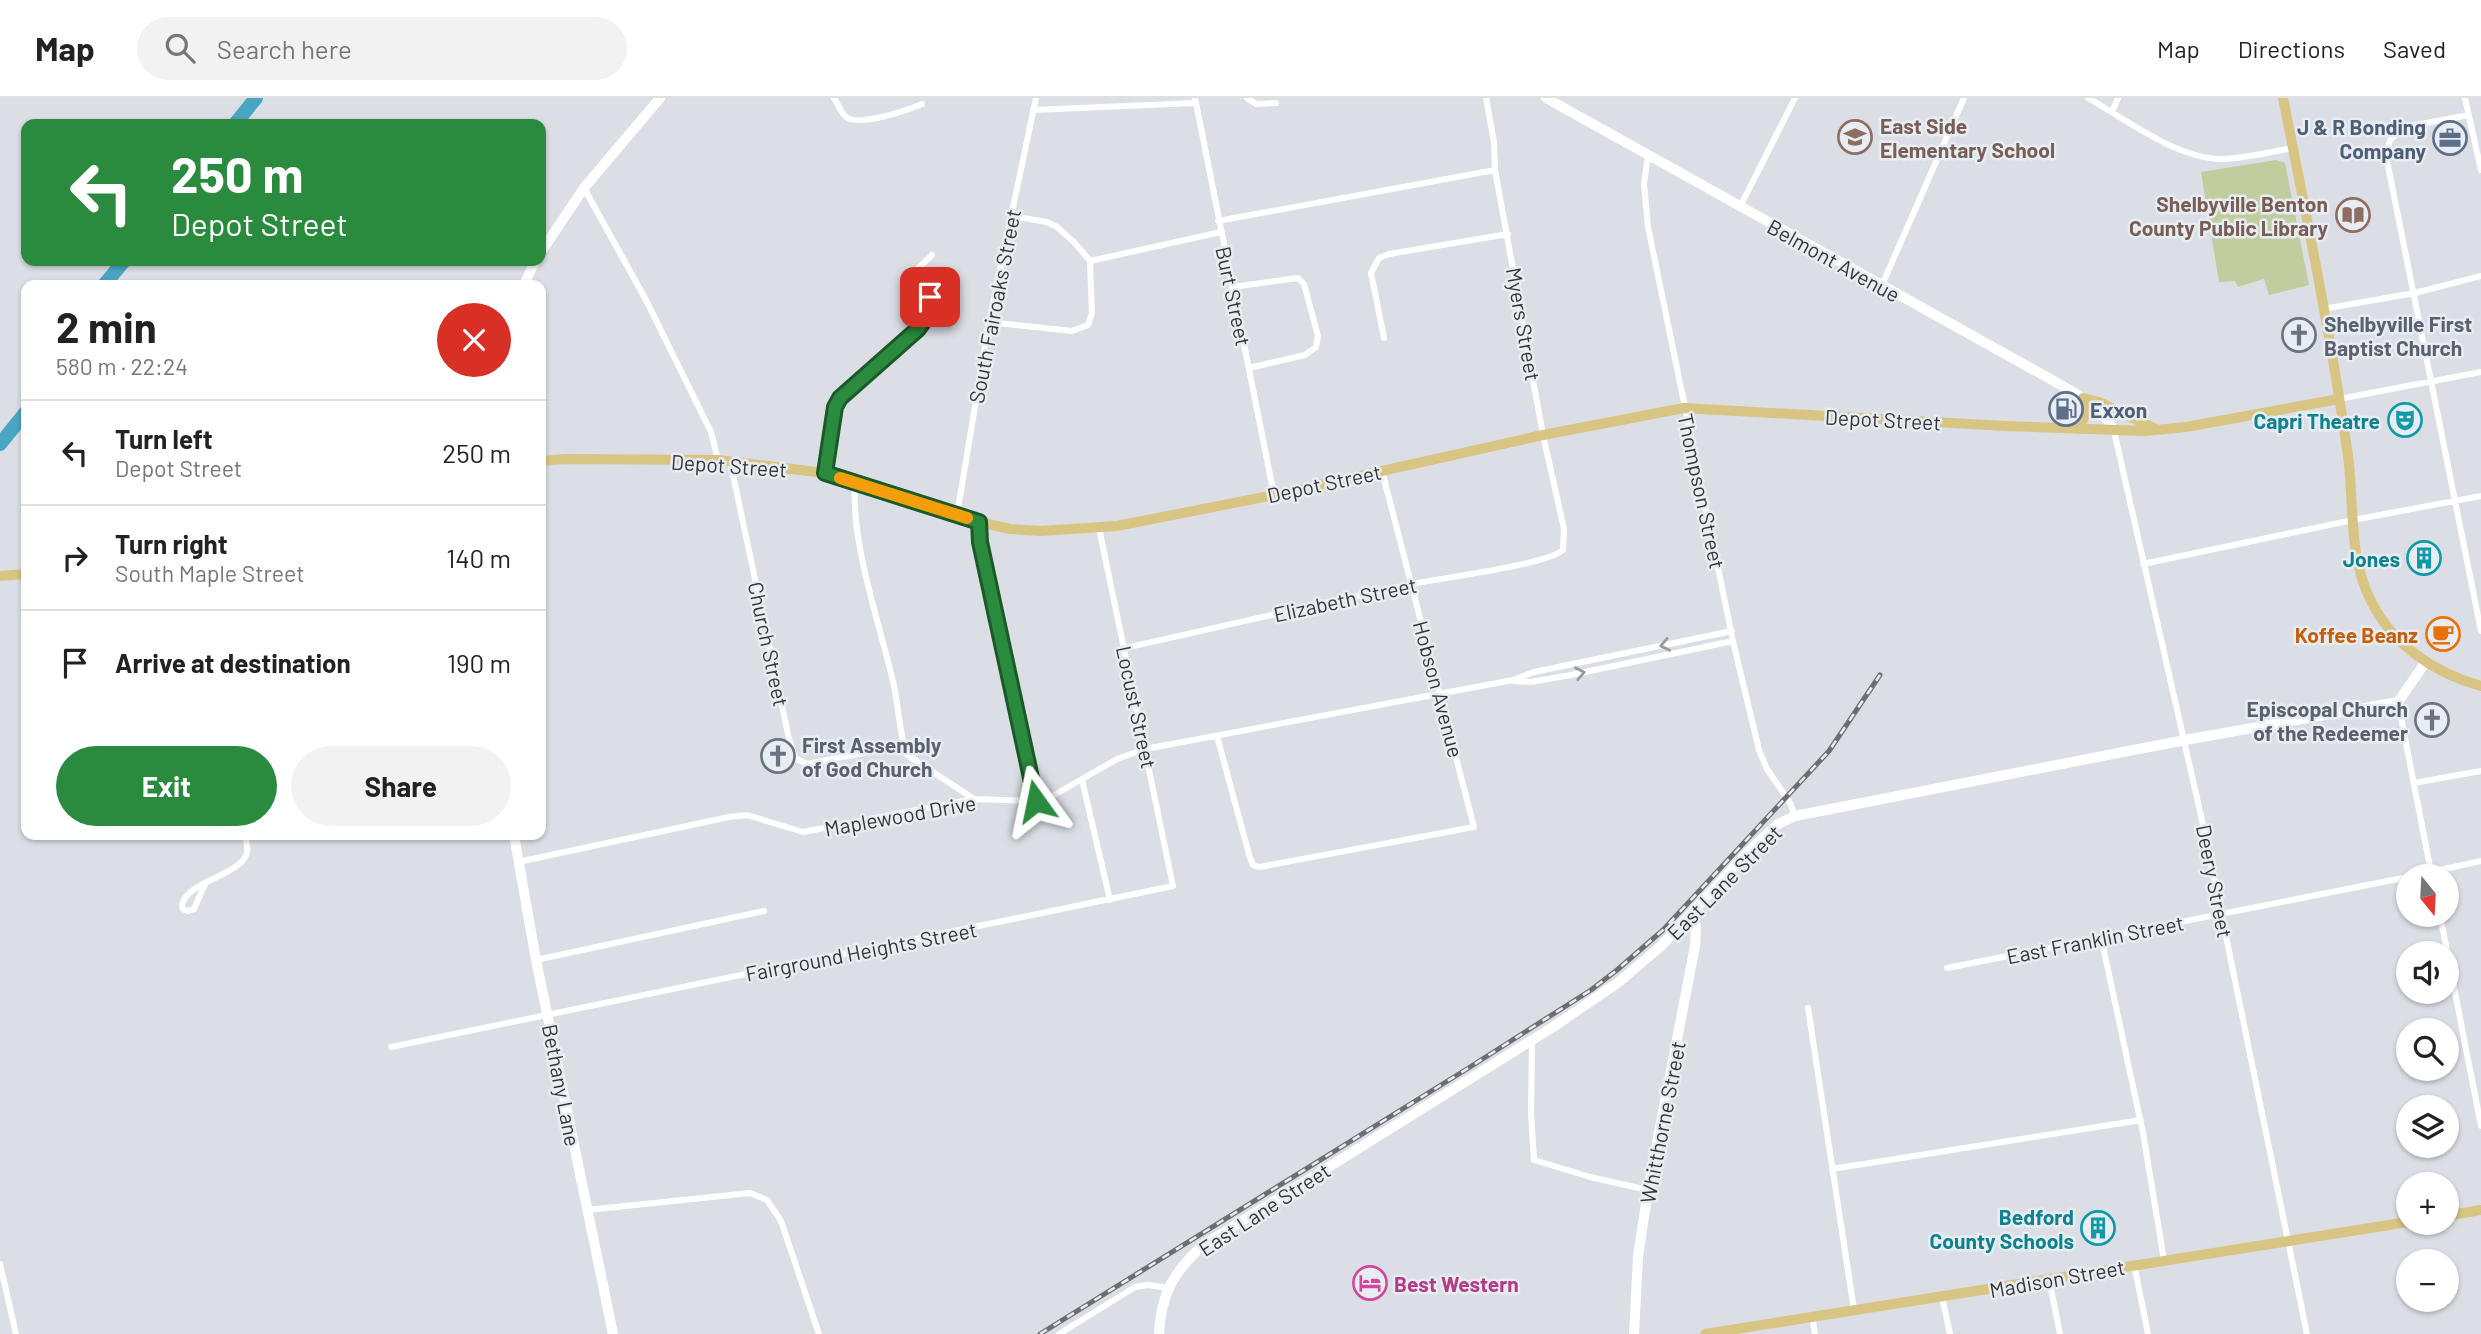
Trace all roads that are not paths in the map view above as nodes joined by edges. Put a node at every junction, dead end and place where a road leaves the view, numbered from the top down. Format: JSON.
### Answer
{"nodes":[{"id":1,"x":660,"y":98,"type":"edge"},
{"id":2,"x":834,"y":98,"type":"edge"},
{"id":3,"x":1036,"y":98,"type":"edge"},
{"id":4,"x":1247,"y":98,"type":"edge"},
{"id":5,"x":1486,"y":98,"type":"edge"},
{"id":6,"x":1546,"y":98,"type":"edge"},
{"id":7,"x":1795,"y":98,"type":"edge"},
{"id":8,"x":1964,"y":98,"type":"edge"},
{"id":9,"x":2088,"y":98,"type":"edge"},
{"id":10,"x":2118,"y":98,"type":"edge"},
{"id":11,"x":2283,"y":98,"type":"edge"},
{"id":12,"x":2465,"y":98,"type":"edge"},
{"id":13,"x":1195,"y":100,"type":"edge"},
{"id":14,"x":1276,"y":103,"type":"dead end"},
{"id":15,"x":922,"y":104,"type":"dead end"},
{"id":16,"x":1033,"y":110,"type":"junction"},
{"id":17,"x":2112,"y":112,"type":"junction"},
{"id":18,"x":2469,"y":115,"type":"junction"},
{"id":19,"x":2293,"y":148,"type":"junction"},
{"id":20,"x":1648,"y":156,"type":"junction"},
{"id":21,"x":1495,"y":170,"type":"junction"},
{"id":22,"x":2481,"y":170,"type":"edge"},
{"id":23,"x":584,"y":188,"type":"junction"},
{"id":24,"x":1740,"y":207,"type":"junction"},
{"id":25,"x":1011,"y":216,"type":"junction"},
{"id":26,"x":1218,"y":221,"type":"junction"},
{"id":27,"x":1221,"y":232,"type":"junction"},
{"id":28,"x":1508,"y":234,"type":"junction"},
{"id":29,"x":546,"y":245,"type":"edge"},
{"id":30,"x":932,"y":255,"type":"dead end"},
{"id":31,"x":1090,"y":261,"type":"junction"},
{"id":32,"x":2481,"y":276,"type":"edge"},
{"id":33,"x":1232,"y":286,"type":"junction"},
{"id":34,"x":1881,"y":286,"type":"junction"},
{"id":35,"x":2414,"y":293,"type":"junction"},
{"id":36,"x":2323,"y":309,"type":"junction"},
{"id":37,"x":989,"y":322,"type":"junction"},
{"id":38,"x":1384,"y":338,"type":"dead end"},
{"id":39,"x":1249,"y":368,"type":"junction"},
{"id":40,"x":2481,"y":372,"type":"edge"},
{"id":41,"x":2430,"y":382,"type":"junction"},
{"id":42,"x":2083,"y":398,"type":"junction"},
{"id":43,"x":2339,"y":398,"type":"junction"},
{"id":44,"x":1684,"y":408,"type":"junction"},
{"id":45,"x":2079,"y":429,"type":"junction"},
{"id":46,"x":2158,"y":429,"type":"junction"},
{"id":47,"x":2113,"y":430,"type":"junction"},
{"id":48,"x":1543,"y":435,"type":"junction"},
{"id":49,"x":546,"y":460,"type":"edge"},
{"id":50,"x":724,"y":461,"type":"junction"},
{"id":51,"x":1382,"y":471,"type":"junction"},
{"id":52,"x":825,"y":473,"type":"junction"},
{"id":53,"x":855,"y":483,"type":"junction"},
{"id":54,"x":1274,"y":495,"type":"junction"},
{"id":55,"x":2481,"y":496,"type":"edge"},
{"id":56,"x":2455,"y":501,"type":"junction"},
{"id":57,"x":957,"y":514,"type":"junction"},
{"id":58,"x":2353,"y":520,"type":"junction"},
{"id":59,"x":979,"y":522,"type":"junction"},
{"id":60,"x":1099,"y":528,"type":"junction"},
{"id":61,"x":1563,"y":550,"type":"joint"},
{"id":62,"x":2143,"y":564,"type":"junction"},
{"id":63,"x":21,"y":574,"type":"edge"},
{"id":64,"x":0,"y":576,"type":"edge"},
{"id":65,"x":1412,"y":584,"type":"junction"},
{"id":66,"x":1732,"y":631,"type":"junction"},
{"id":67,"x":2481,"y":631,"type":"edge"},
{"id":68,"x":1733,"y":641,"type":"junction"},
{"id":69,"x":1125,"y":648,"type":"junction"},
{"id":70,"x":2425,"y":663,"type":"junction"},
{"id":71,"x":1513,"y":680,"type":"junction"},
{"id":72,"x":2481,"y":686,"type":"edge"},
{"id":73,"x":1441,"y":694,"type":"junction"},
{"id":74,"x":2398,"y":702,"type":"junction"},
{"id":75,"x":1217,"y":736,"type":"junction"},
{"id":76,"x":2186,"y":740,"type":"junction"},
{"id":77,"x":903,"y":745,"type":"junction"},
{"id":78,"x":1145,"y":750,"type":"junction"},
{"id":79,"x":2481,"y":771,"type":"edge"},
{"id":80,"x":1082,"y":780,"type":"junction"},
{"id":81,"x":2414,"y":783,"type":"junction"},
{"id":82,"x":975,"y":799,"type":"junction"},
{"id":83,"x":1036,"y":801,"type":"junction"},
{"id":84,"x":1795,"y":816,"type":"junction"},
{"id":85,"x":246,"y":840,"type":"edge"},
{"id":86,"x":515,"y":840,"type":"edge"},
{"id":87,"x":2481,"y":861,"type":"edge"},
{"id":88,"x":518,"y":863,"type":"junction"},
{"id":89,"x":2430,"y":864,"type":"edge"},
{"id":90,"x":2459,"y":867,"type":"edge"},
{"id":91,"x":2396,"y":879,"type":"edge"},
{"id":92,"x":205,"y":884,"type":"junction"},
{"id":93,"x":1173,"y":886,"type":"joint"},
{"id":94,"x":1110,"y":900,"type":"junction"},
{"id":95,"x":764,"y":911,"type":"dead end"},
{"id":96,"x":1692,"y":912,"type":"junction"},
{"id":97,"x":2221,"y":915,"type":"junction"},
{"id":98,"x":2443,"y":928,"type":"edge"},
{"id":99,"x":2101,"y":937,"type":"junction"},
{"id":100,"x":536,"y":960,"type":"junction"},
{"id":101,"x":1947,"y":968,"type":"dead end"},
{"id":102,"x":1808,"y":1008,"type":"dead end"},
{"id":103,"x":548,"y":1014,"type":"junction"},
{"id":104,"x":1532,"y":1039,"type":"junction"},
{"id":105,"x":391,"y":1047,"type":"dead end"},
{"id":106,"x":2141,"y":1120,"type":"junction"},
{"id":107,"x":2481,"y":1126,"type":"edge"},
{"id":108,"x":1832,"y":1169,"type":"junction"},
{"id":109,"x":1648,"y":1190,"type":"junction"},
{"id":110,"x":587,"y":1210,"type":"junction"},
{"id":111,"x":2481,"y":1210,"type":"edge"},
{"id":112,"x":2459,"y":1214,"type":"edge"},
{"id":113,"x":2396,"y":1224,"type":"edge"},
{"id":114,"x":2290,"y":1240,"type":"junction"},
{"id":115,"x":2164,"y":1260,"type":"junction"},
{"id":116,"x":0,"y":1264,"type":"edge"},
{"id":117,"x":2134,"y":1264,"type":"junction"},
{"id":118,"x":2049,"y":1279,"type":"junction"},
{"id":119,"x":1168,"y":1288,"type":"junction"},
{"id":120,"x":1942,"y":1297,"type":"junction"},
{"id":121,"x":1854,"y":1310,"type":"junction"},
{"id":122,"x":1812,"y":1316,"type":"junction"},
{"id":123,"x":1723,"y":1333,"type":"edge"},
{"id":124,"x":16,"y":1334,"type":"edge"},
{"id":125,"x":613,"y":1334,"type":"edge"},
{"id":126,"x":819,"y":1334,"type":"edge"},
{"id":127,"x":1059,"y":1334,"type":"edge"},
{"id":128,"x":1159,"y":1334,"type":"edge"},
{"id":129,"x":1634,"y":1334,"type":"edge"},
{"id":130,"x":1705,"y":1334,"type":"edge"},
{"id":131,"x":1815,"y":1334,"type":"edge"},
{"id":132,"x":1950,"y":1334,"type":"edge"},
{"id":133,"x":2060,"y":1334,"type":"edge"},
{"id":134,"x":2148,"y":1334,"type":"edge"},
{"id":135,"x":2307,"y":1334,"type":"edge"}],
"edges":[{"from":1,"to":23,"type":"street"},
{"from":2,"to":15,"type":"street"},
{"from":3,"to":16,"type":"street","name":"South Fairoaks Street"},
{"from":4,"to":14,"type":"street"},
{"from":5,"to":21,"type":"street","name":"Myers Street"},
{"from":6,"to":20,"type":"street","name":"Belmont Avenue"},
{"from":7,"to":24,"type":"street"},
{"from":8,"to":34,"type":"street"},
{"from":9,"to":17,"type":"street"},
{"from":10,"to":17,"type":"street"},
{"from":11,"to":19,"type":"main road"},
{"from":12,"to":18,"type":"street"},
{"from":13,"to":16,"type":"street"},
{"from":13,"to":26,"type":"street","name":"Burt Street"},
{"from":16,"to":25,"type":"street","name":"South Fairoaks Street"},
{"from":17,"to":19,"type":"street"},
{"from":18,"to":22,"type":"street"},
{"from":18,"to":35,"type":"street"},
{"from":19,"to":36,"type":"main road"},
{"from":20,"to":24,"type":"street","name":"Belmont Avenue"},
{"from":20,"to":44,"type":"street","name":"Thompson Street"},
{"from":21,"to":26,"type":"street"},
{"from":21,"to":28,"type":"street","name":"Myers Street"},
{"from":23,"to":29,"type":"street"},
{"from":23,"to":50,"type":"street","name":"Church Street"},
{"from":24,"to":34,"type":"street","name":"Belmont Avenue"},
{"from":25,"to":31,"type":"street"},
{"from":25,"to":37,"type":"street","name":"South Fairoaks Street"},
{"from":26,"to":27,"type":"street","name":"Burt Street"},
{"from":27,"to":31,"type":"street"},
{"from":27,"to":33,"type":"street","name":"Burt Street"},
{"from":28,"to":38,"type":"street"},
{"from":28,"to":48,"type":"street","name":"Myers Street"},
{"from":30,"to":52,"type":"street"},
{"from":31,"to":37,"type":"street"},
{"from":32,"to":35,"type":"street"},
{"from":33,"to":39,"type":"street","name":"Burt Street"},
{"from":33,"to":39,"type":"street"},
{"from":34,"to":42,"type":"street","name":"Belmont Avenue"},
{"from":35,"to":36,"type":"street"},
{"from":35,"to":41,"type":"street"},
{"from":36,"to":43,"type":"main road"},
{"from":37,"to":57,"type":"street","name":"South Fairoaks Street"},
{"from":39,"to":54,"type":"street","name":"Burt Street"},
{"from":40,"to":41,"type":"street"},
{"from":41,"to":43,"type":"street"},
{"from":41,"to":56,"type":"street"},
{"from":42,"to":45,"type":"main road"},
{"from":42,"to":46,"type":"main road"},
{"from":42,"to":47,"type":"street","name":"Belmont Avenue"},
{"from":43,"to":46,"type":"main road","name":"Depot Street"},
{"from":43,"to":58,"type":"main road"},
{"from":44,"to":45,"type":"main road","name":"Depot Street"},
{"from":44,"to":48,"type":"main road","name":"Depot Street"},
{"from":44,"to":66,"type":"street","name":"Thompson Street"},
{"from":45,"to":47,"type":"main road","name":"Depot Street"},
{"from":46,"to":47,"type":"main road","name":"Depot Street"},
{"from":47,"to":62,"type":"street","name":"Deery Street"},
{"from":48,"to":51,"type":"main road","name":"Depot Street"},
{"from":48,"to":61,"type":"street","name":"Myers Street"},
{"from":49,"to":50,"type":"main road","name":"Depot Street"},
{"from":50,"to":52,"type":"main road","name":"Depot Street"},
{"from":50,"to":77,"type":"street","name":"Church Street"},
{"from":51,"to":54,"type":"main road","name":"Depot Street"},
{"from":51,"to":65,"type":"street","name":"Hobson Avenue"},
{"from":52,"to":53,"type":"main road","name":"Depot Street"},
{"from":53,"to":57,"type":"main road","name":"Depot Street"},
{"from":53,"to":77,"type":"street"},
{"from":54,"to":60,"type":"main road","name":"Depot Street"},
{"from":55,"to":56,"type":"street"},
{"from":56,"to":58,"type":"street"},
{"from":56,"to":67,"type":"street"},
{"from":57,"to":59,"type":"main road","name":"Depot Street"},
{"from":58,"to":62,"type":"street"},
{"from":58,"to":70,"type":"main road"},
{"from":59,"to":60,"type":"main road","name":"Depot Street"},
{"from":59,"to":83,"type":"street"},
{"from":60,"to":69,"type":"street","name":"Locust Street"},
{"from":61,"to":65,"type":"street","name":"Elizabeth Street"},
{"from":62,"to":76,"type":"street","name":"Deery Street"},
{"from":63,"to":64,"type":"main road"},
{"from":65,"to":69,"type":"street","name":"Elizabeth Street"},
{"from":65,"to":73,"type":"street","name":"Hobson Avenue"},
{"from":66,"to":68,"type":"street","name":"Thompson Street"},
{"from":66,"to":71,"type":"street","one_way":true},
{"from":71,"to":68,"type":"street","one_way":true},
{"from":68,"to":84,"type":"street","name":"Thompson Street"},
{"from":69,"to":78,"type":"street","name":"Locust Street"},
{"from":70,"to":72,"type":"main road"},
{"from":70,"to":74,"type":"street"},
{"from":71,"to":73,"type":"street","name":"Maplewood Drive"},
{"from":73,"to":75,"type":"street","name":"Maplewood Drive"},
{"from":73,"to":75,"type":"street","name":"Hobson Avenue"},
{"from":74,"to":76,"type":"street","name":"East Lane Street"},
{"from":74,"to":81,"type":"street"},
{"from":75,"to":78,"type":"street","name":"Maplewood Drive"},
{"from":76,"to":84,"type":"street","name":"East Lane Street"},
{"from":76,"to":97,"type":"street","name":"Deery Street"},
{"from":77,"to":82,"type":"street"},
{"from":78,"to":80,"type":"street","name":"Maplewood Drive"},
{"from":78,"to":93,"type":"street","name":"Locust Street"},
{"from":79,"to":81,"type":"street"},
{"from":80,"to":83,"type":"street","name":"Maplewood Drive"},
{"from":80,"to":94,"type":"street"},
{"from":81,"to":89,"type":"street"},
{"from":82,"to":83,"type":"street","name":"Maplewood Drive"},
{"from":82,"to":88,"type":"street","name":"Maplewood Drive"},
{"from":84,"to":96,"type":"street","name":"East Lane Street"},
{"from":85,"to":92,"type":"street"},
{"from":86,"to":88,"type":"street","name":"Bethany Lane"},
{"from":87,"to":90,"type":"street","name":"East Franklin Street"},
{"from":88,"to":100,"type":"street","name":"Bethany Lane"},
{"from":91,"to":97,"type":"street","name":"East Franklin Street"},
{"from":92,"to":92,"type":"street"},
{"from":93,"to":94,"type":"street","name":"Fairground Heights Street"},
{"from":94,"to":103,"type":"street","name":"Fairground Heights Street"},
{"from":95,"to":100,"type":"street"},
{"from":96,"to":104,"type":"street","name":"East Lane Street"},
{"from":96,"to":109,"type":"street","name":"Whitthorne Street"},
{"from":97,"to":99,"type":"street","name":"East Franklin Street"},
{"from":97,"to":114,"type":"street","name":"Deery Street"},
{"from":98,"to":107,"type":"street"},
{"from":99,"to":101,"type":"street","name":"East Franklin Street"},
{"from":99,"to":106,"type":"street"},
{"from":100,"to":103,"type":"street","name":"Bethany Lane"},
{"from":102,"to":108,"type":"street"},
{"from":103,"to":105,"type":"street","name":"Fairground Heights Street"},
{"from":103,"to":110,"type":"street","name":"Bethany Lane"},
{"from":104,"to":109,"type":"street"},
{"from":104,"to":119,"type":"street","name":"East Lane Street"},
{"from":106,"to":108,"type":"street"},
{"from":106,"to":115,"type":"street"},
{"from":108,"to":121,"type":"street"},
{"from":109,"to":129,"type":"street","name":"Whitthorne Street"},
{"from":110,"to":125,"type":"street","name":"Bethany Lane"},
{"from":110,"to":126,"type":"street"},
{"from":111,"to":112,"type":"main road"},
{"from":113,"to":114,"type":"main road","name":"Madison Street"},
{"from":114,"to":115,"type":"main road","name":"Madison Street"},
{"from":114,"to":135,"type":"street","name":"Deery Street"},
{"from":115,"to":117,"type":"main road","name":"Madison Street"},
{"from":116,"to":124,"type":"street"},
{"from":117,"to":118,"type":"main road","name":"Madison Street"},
{"from":117,"to":134,"type":"street"},
{"from":118,"to":120,"type":"main road","name":"Madison Street"},
{"from":118,"to":133,"type":"street"},
{"from":119,"to":127,"type":"street"},
{"from":119,"to":128,"type":"street","name":"East Lane Street"},
{"from":120,"to":121,"type":"main road","name":"Madison Street"},
{"from":120,"to":132,"type":"street"},
{"from":121,"to":122,"type":"main road","name":"Madison Street"},
{"from":122,"to":123,"type":"main road","name":"Madison Street"},
{"from":122,"to":131,"type":"street"},
{"from":123,"to":130,"type":"main road","name":"Madison Street"}]}
